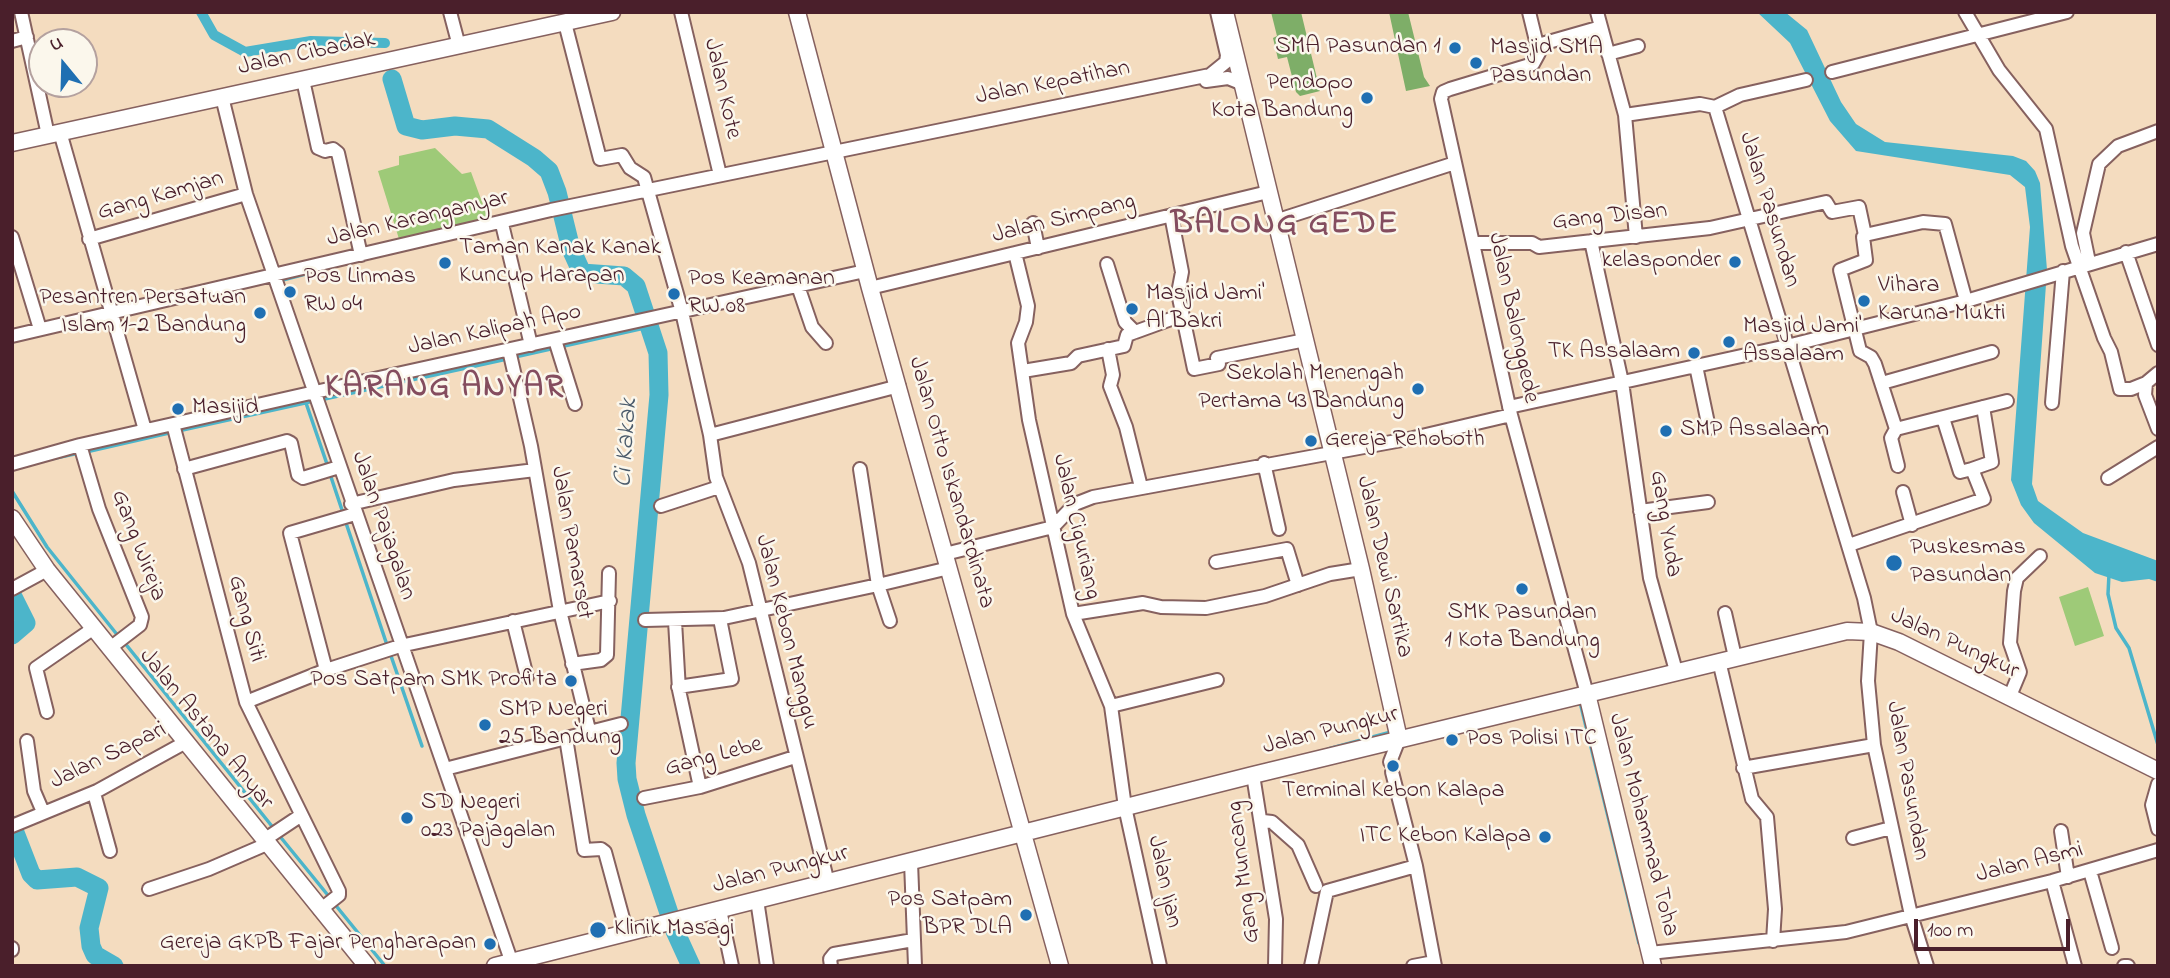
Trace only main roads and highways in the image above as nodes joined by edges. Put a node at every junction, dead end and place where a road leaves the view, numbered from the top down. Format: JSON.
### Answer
{"nodes":[{"id":1,"x":612,"y":12,"type":"edge"},
{"id":2,"x":797,"y":12,"type":"edge"},
{"id":3,"x":1224,"y":12,"type":"edge"},
{"id":4,"x":12,"y":143,"type":"edge"},
{"id":5,"x":12,"y":518,"type":"edge"},
{"id":6,"x":1587,"y":694,"type":"junction"},
{"id":7,"x":1399,"y":739,"type":"junction"},
{"id":8,"x":2158,"y":771,"type":"edge"},
{"id":9,"x":1024,"y":833,"type":"junction"},
{"id":10,"x":1652,"y":959,"type":"edge"},
{"id":11,"x":512,"y":964,"type":"edge"},
{"id":12,"x":367,"y":966,"type":"edge"},
{"id":13,"x":495,"y":966,"type":"edge"},
{"id":14,"x":1060,"y":966,"type":"edge"}],
"edges":[{"from":1,"to":4,"type":"main road","name":"Jalan Cibadak"},
{"from":2,"to":9,"type":"main road","name":"Jalan Otto Iskandardinata"},
{"from":3,"to":7,"type":"main road","name":"Jalan Dewi Sartika"},
{"from":5,"to":12,"type":"main road","name":"Jalan Astana Anyar"},
{"from":6,"to":7,"type":"main road","name":"Jalan Pungkur"},
{"from":6,"to":8,"type":"main road","name":"Jalan Pungkur"},
{"from":6,"to":10,"type":"main road","name":"Jalan Mohammad Toha"},
{"from":7,"to":9,"type":"main road","name":"Jalan Pungkur"},
{"from":9,"to":11,"type":"main road","name":"Jalan Pungkur"},
{"from":9,"to":14,"type":"main road","name":"Jalan Otto Iskandardinata"},
{"from":11,"to":13,"type":"main road","name":"Jalan Pungkur"}]}
